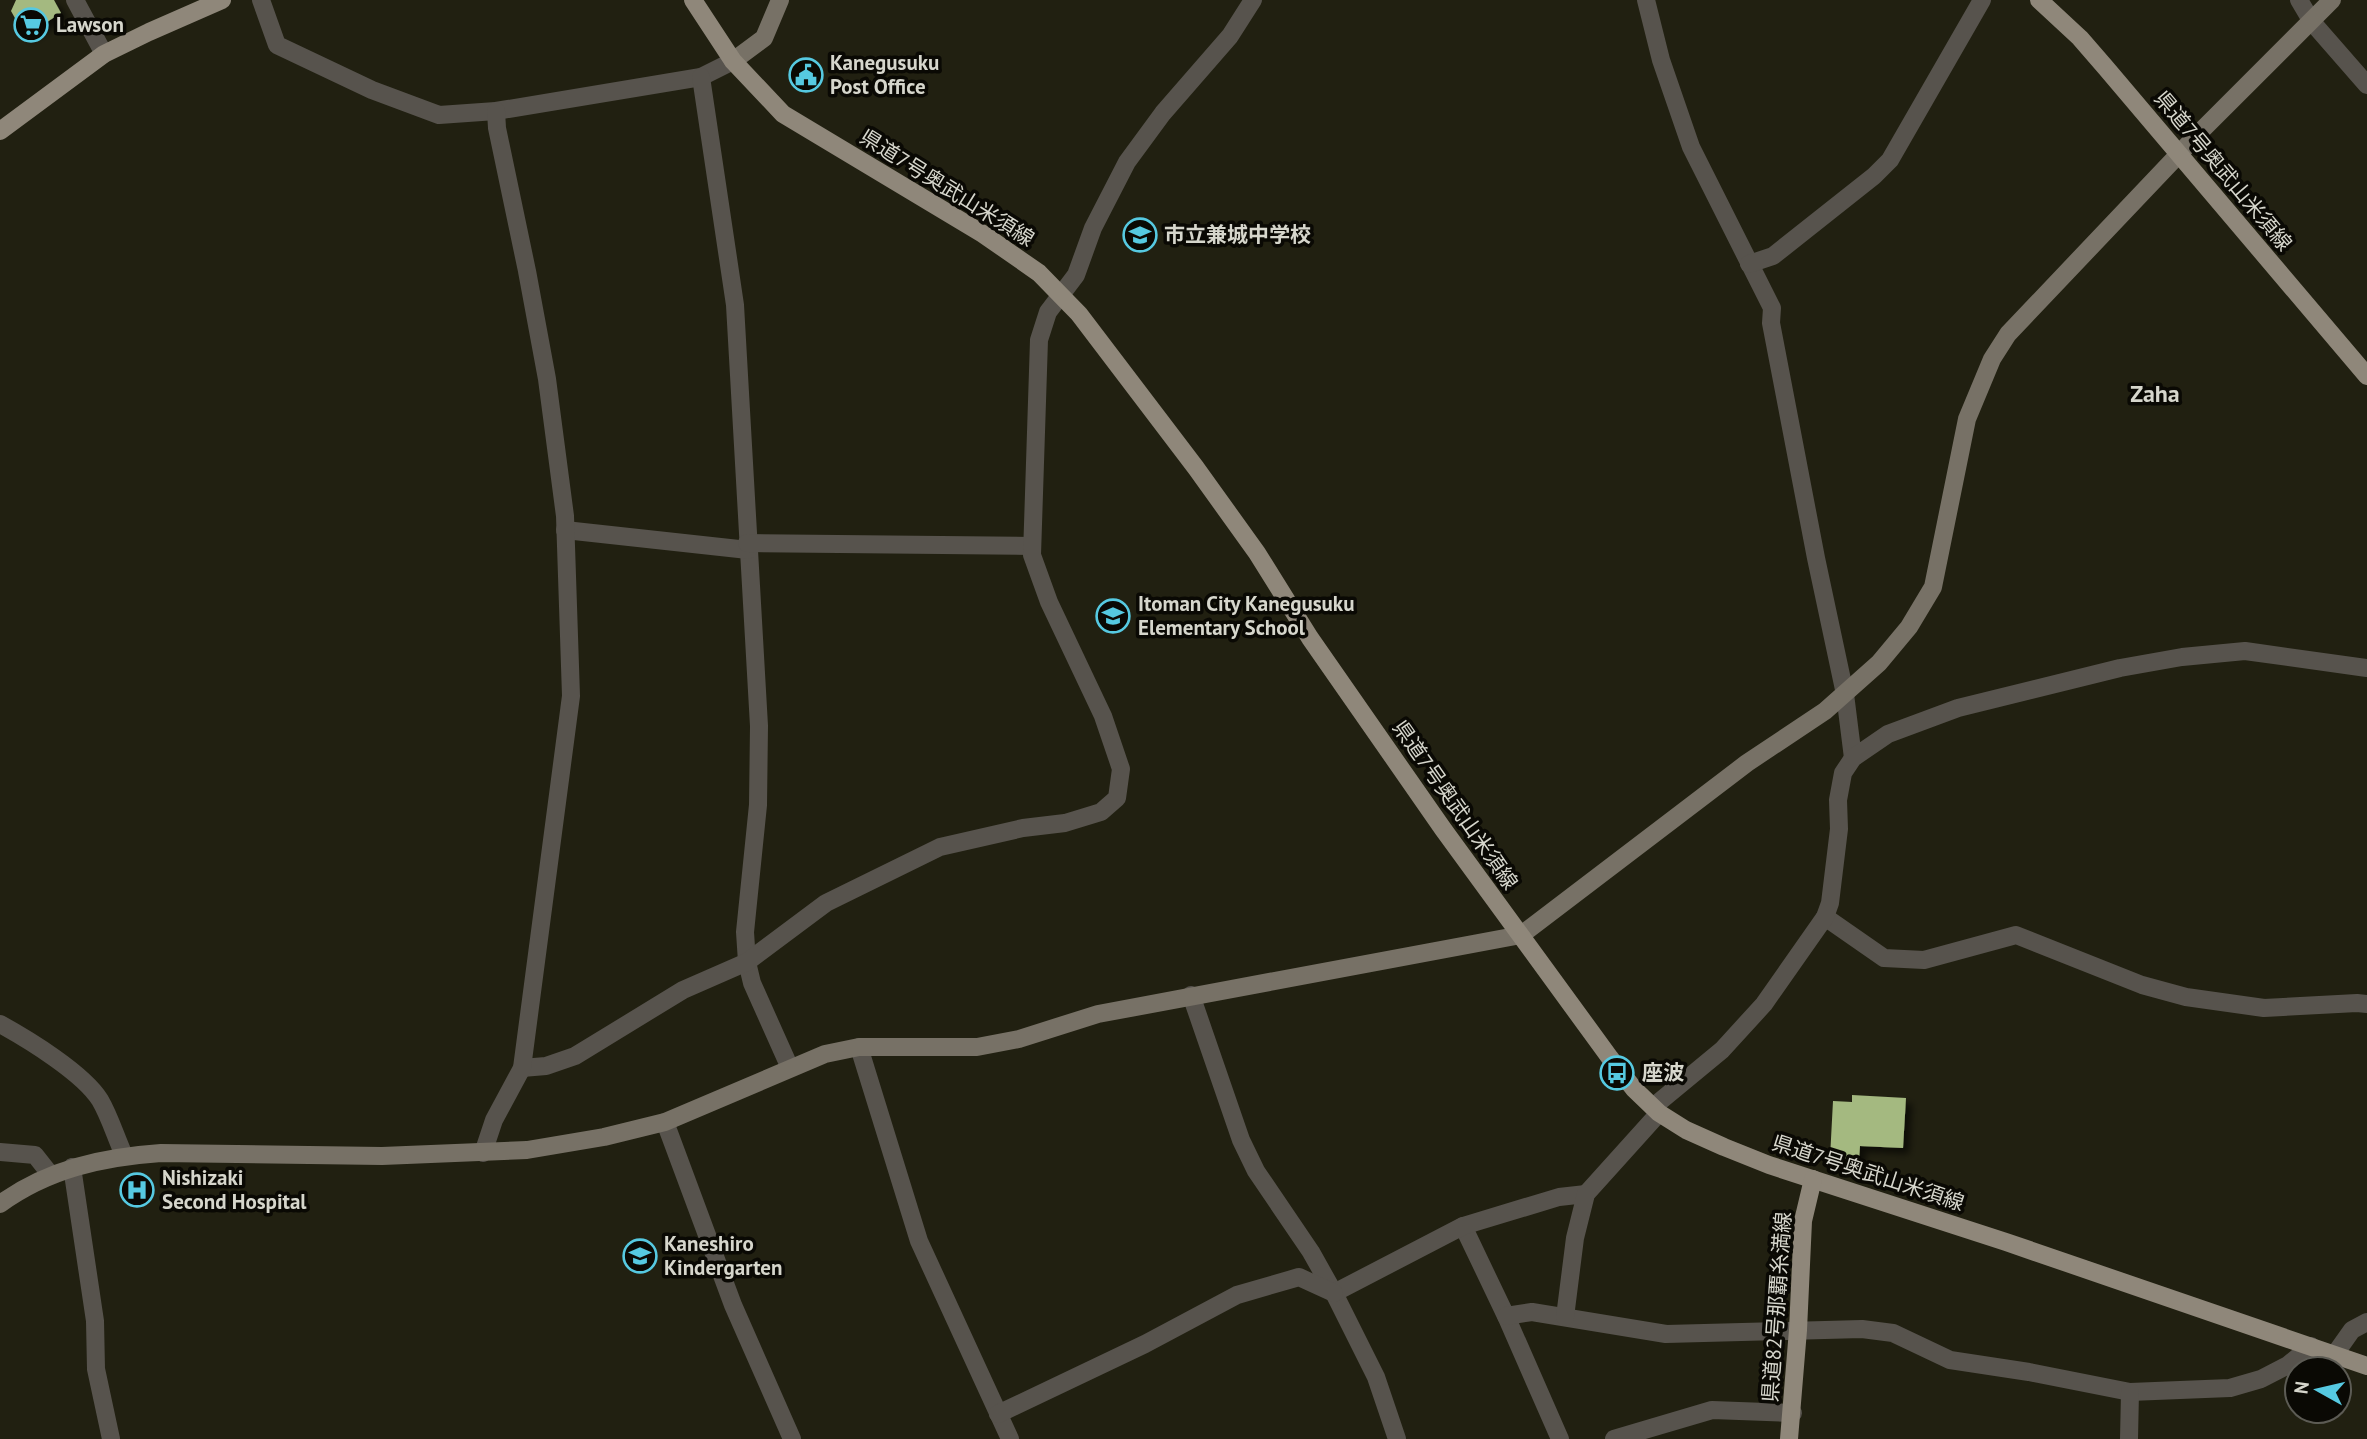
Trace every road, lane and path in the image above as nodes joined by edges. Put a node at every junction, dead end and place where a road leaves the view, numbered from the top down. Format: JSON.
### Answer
{"nodes":[{"id":1,"x":75,"y":0,"type":"edge"},
{"id":2,"x":222,"y":0,"type":"edge"},
{"id":3,"x":261,"y":0,"type":"edge"},
{"id":4,"x":693,"y":0,"type":"edge"},
{"id":5,"x":780,"y":0,"type":"edge"},
{"id":6,"x":1253,"y":0,"type":"edge"},
{"id":7,"x":1646,"y":0,"type":"edge"},
{"id":8,"x":1982,"y":0,"type":"edge"},
{"id":9,"x":2039,"y":0,"type":"edge"},
{"id":10,"x":2299,"y":0,"type":"edge"},
{"id":11,"x":2332,"y":0,"type":"edge"},
{"id":12,"x":2312,"y":22,"type":"junction"},
{"id":13,"x":104,"y":54,"type":"junction"},
{"id":14,"x":733,"y":61,"type":"junction"},
{"id":15,"x":701,"y":77,"type":"junction"},
{"id":16,"x":2367,"y":85,"type":"edge"},
{"id":17,"x":496,"y":111,"type":"junction"},
{"id":18,"x":0,"y":131,"type":"edge"},
{"id":19,"x":2179,"y":155,"type":"junction"},
{"id":20,"x":1749,"y":264,"type":"junction"},
{"id":21,"x":1062,"y":296,"type":"junction"},
{"id":22,"x":2367,"y":376,"type":"edge"},
{"id":23,"x":565,"y":530,"type":"junction"},
{"id":24,"x":1031,"y":545,"type":"junction"},
{"id":25,"x":748,"y":547,"type":"junction"},
{"id":26,"x":2367,"y":668,"type":"edge"},
{"id":27,"x":1845,"y":694,"type":"junction"},
{"id":28,"x":1853,"y":758,"type":"junction"},
{"id":29,"x":1825,"y":917,"type":"junction"},
{"id":30,"x":1521,"y":935,"type":"junction"},
{"id":31,"x":747,"y":962,"type":"junction"},
{"id":32,"x":1191,"y":995,"type":"junction"},
{"id":33,"x":2367,"y":1004,"type":"edge"},
{"id":34,"x":0,"y":1024,"type":"edge"},
{"id":35,"x":859,"y":1047,"type":"junction"},
{"id":36,"x":522,"y":1068,"type":"junction"},
{"id":37,"x":790,"y":1068,"type":"junction"},
{"id":38,"x":1656,"y":1110,"type":"junction"},
{"id":39,"x":665,"y":1122,"type":"junction"},
{"id":40,"x":0,"y":1152,"type":"edge"},
{"id":41,"x":483,"y":1153,"type":"junction"},
{"id":42,"x":124,"y":1155,"type":"junction"},
{"id":43,"x":72,"y":1167,"type":"junction"},
{"id":44,"x":50,"y":1174,"type":"junction"},
{"id":45,"x":1813,"y":1179,"type":"junction"},
{"id":46,"x":1586,"y":1194,"type":"junction"},
{"id":47,"x":0,"y":1204,"type":"edge"},
{"id":48,"x":1463,"y":1226,"type":"junction"},
{"id":49,"x":1334,"y":1293,"type":"junction"},
{"id":50,"x":1506,"y":1316,"type":"junction"},
{"id":51,"x":1564,"y":1317,"type":"junction"},
{"id":52,"x":2367,"y":1322,"type":"edge"},
{"id":53,"x":1798,"y":1330,"type":"junction"},
{"id":54,"x":2311,"y":1346,"type":"junction"},
{"id":55,"x":2335,"y":1354,"type":"junction"},
{"id":56,"x":2367,"y":1366,"type":"edge"},
{"id":57,"x":2130,"y":1392,"type":"junction"},
{"id":58,"x":1793,"y":1413,"type":"junction"},
{"id":59,"x":998,"y":1414,"type":"junction"},
{"id":60,"x":111,"y":1439,"type":"edge"},
{"id":61,"x":792,"y":1439,"type":"edge"},
{"id":62,"x":1010,"y":1439,"type":"edge"},
{"id":63,"x":1397,"y":1439,"type":"edge"},
{"id":64,"x":1560,"y":1439,"type":"edge"},
{"id":65,"x":1614,"y":1439,"type":"edge"},
{"id":66,"x":1789,"y":1439,"type":"edge"},
{"id":67,"x":2129,"y":1439,"type":"edge"}],
"edges":[{"from":1,"to":13,"type":"street"},
{"from":2,"to":13,"type":"main road"},
{"from":3,"to":17,"type":"street"},
{"from":4,"to":14,"type":"main road","name":"県道7号奥武山米須線"},
{"from":5,"to":14,"type":"street"},
{"from":6,"to":21,"type":"street"},
{"from":7,"to":20,"type":"street"},
{"from":8,"to":20,"type":"street"},
{"from":9,"to":19,"type":"main road","name":"県道7号奥武山米須線"},
{"from":10,"to":12,"type":"street"},
{"from":11,"to":12,"type":"street"},
{"from":12,"to":16,"type":"street"},
{"from":12,"to":19,"type":"street"},
{"from":13,"to":18,"type":"main road"},
{"from":14,"to":15,"type":"street"},
{"from":14,"to":21,"type":"main road","name":"県道7号奥武山米須線"},
{"from":15,"to":17,"type":"street"},
{"from":15,"to":25,"type":"street"},
{"from":17,"to":23,"type":"street"},
{"from":19,"to":22,"type":"main road","name":"県道7号奥武山米須線"},
{"from":19,"to":27,"type":"street"},
{"from":20,"to":27,"type":"street"},
{"from":21,"to":24,"type":"street"},
{"from":21,"to":30,"type":"main road","name":"県道7号奥武山米須線"},
{"from":23,"to":25,"type":"street"},
{"from":23,"to":36,"type":"street"},
{"from":24,"to":25,"type":"street"},
{"from":24,"to":31,"type":"street"},
{"from":25,"to":31,"type":"street"},
{"from":26,"to":28,"type":"street"},
{"from":27,"to":28,"type":"street"},
{"from":27,"to":30,"type":"street"},
{"from":28,"to":29,"type":"street"},
{"from":29,"to":33,"type":"street"},
{"from":29,"to":38,"type":"street"},
{"from":30,"to":32,"type":"street"},
{"from":30,"to":38,"type":"main road","name":"県道7号奥武山米須線"},
{"from":31,"to":36,"type":"street"},
{"from":31,"to":37,"type":"street"},
{"from":32,"to":35,"type":"street"},
{"from":32,"to":49,"type":"street"},
{"from":34,"to":42,"type":"street"},
{"from":35,"to":37,"type":"street"},
{"from":35,"to":59,"type":"street"},
{"from":36,"to":41,"type":"street"},
{"from":37,"to":39,"type":"street"},
{"from":38,"to":45,"type":"main road","name":"県道7号奥武山米須線"},
{"from":38,"to":46,"type":"street"},
{"from":39,"to":41,"type":"street"},
{"from":39,"to":61,"type":"street"},
{"from":40,"to":44,"type":"street"},
{"from":41,"to":42,"type":"street"},
{"from":42,"to":43,"type":"street"},
{"from":43,"to":44,"type":"street"},
{"from":43,"to":60,"type":"street"},
{"from":44,"to":47,"type":"street"},
{"from":45,"to":53,"type":"main road","name":"県道82号那覇糸満線"},
{"from":45,"to":54,"type":"main road","name":"県道7号奥武山米須線"},
{"from":46,"to":48,"type":"street"},
{"from":46,"to":51,"type":"street"},
{"from":48,"to":49,"type":"street"},
{"from":48,"to":50,"type":"street"},
{"from":49,"to":59,"type":"street"},
{"from":49,"to":63,"type":"street"},
{"from":50,"to":51,"type":"street"},
{"from":50,"to":64,"type":"street"},
{"from":51,"to":53,"type":"street"},
{"from":52,"to":55,"type":"street"},
{"from":53,"to":57,"type":"street"},
{"from":53,"to":58,"type":"main road","name":"県道82号那覇糸満線"},
{"from":54,"to":55,"type":"main road","name":"県道7号奥武山米須線"},
{"from":54,"to":57,"type":"street"},
{"from":55,"to":56,"type":"main road","name":"県道7号奥武山米須線"},
{"from":57,"to":67,"type":"street"},
{"from":58,"to":65,"type":"street"},
{"from":58,"to":66,"type":"main road","name":"県道82号那覇糸満線"},
{"from":59,"to":62,"type":"street"}]}
